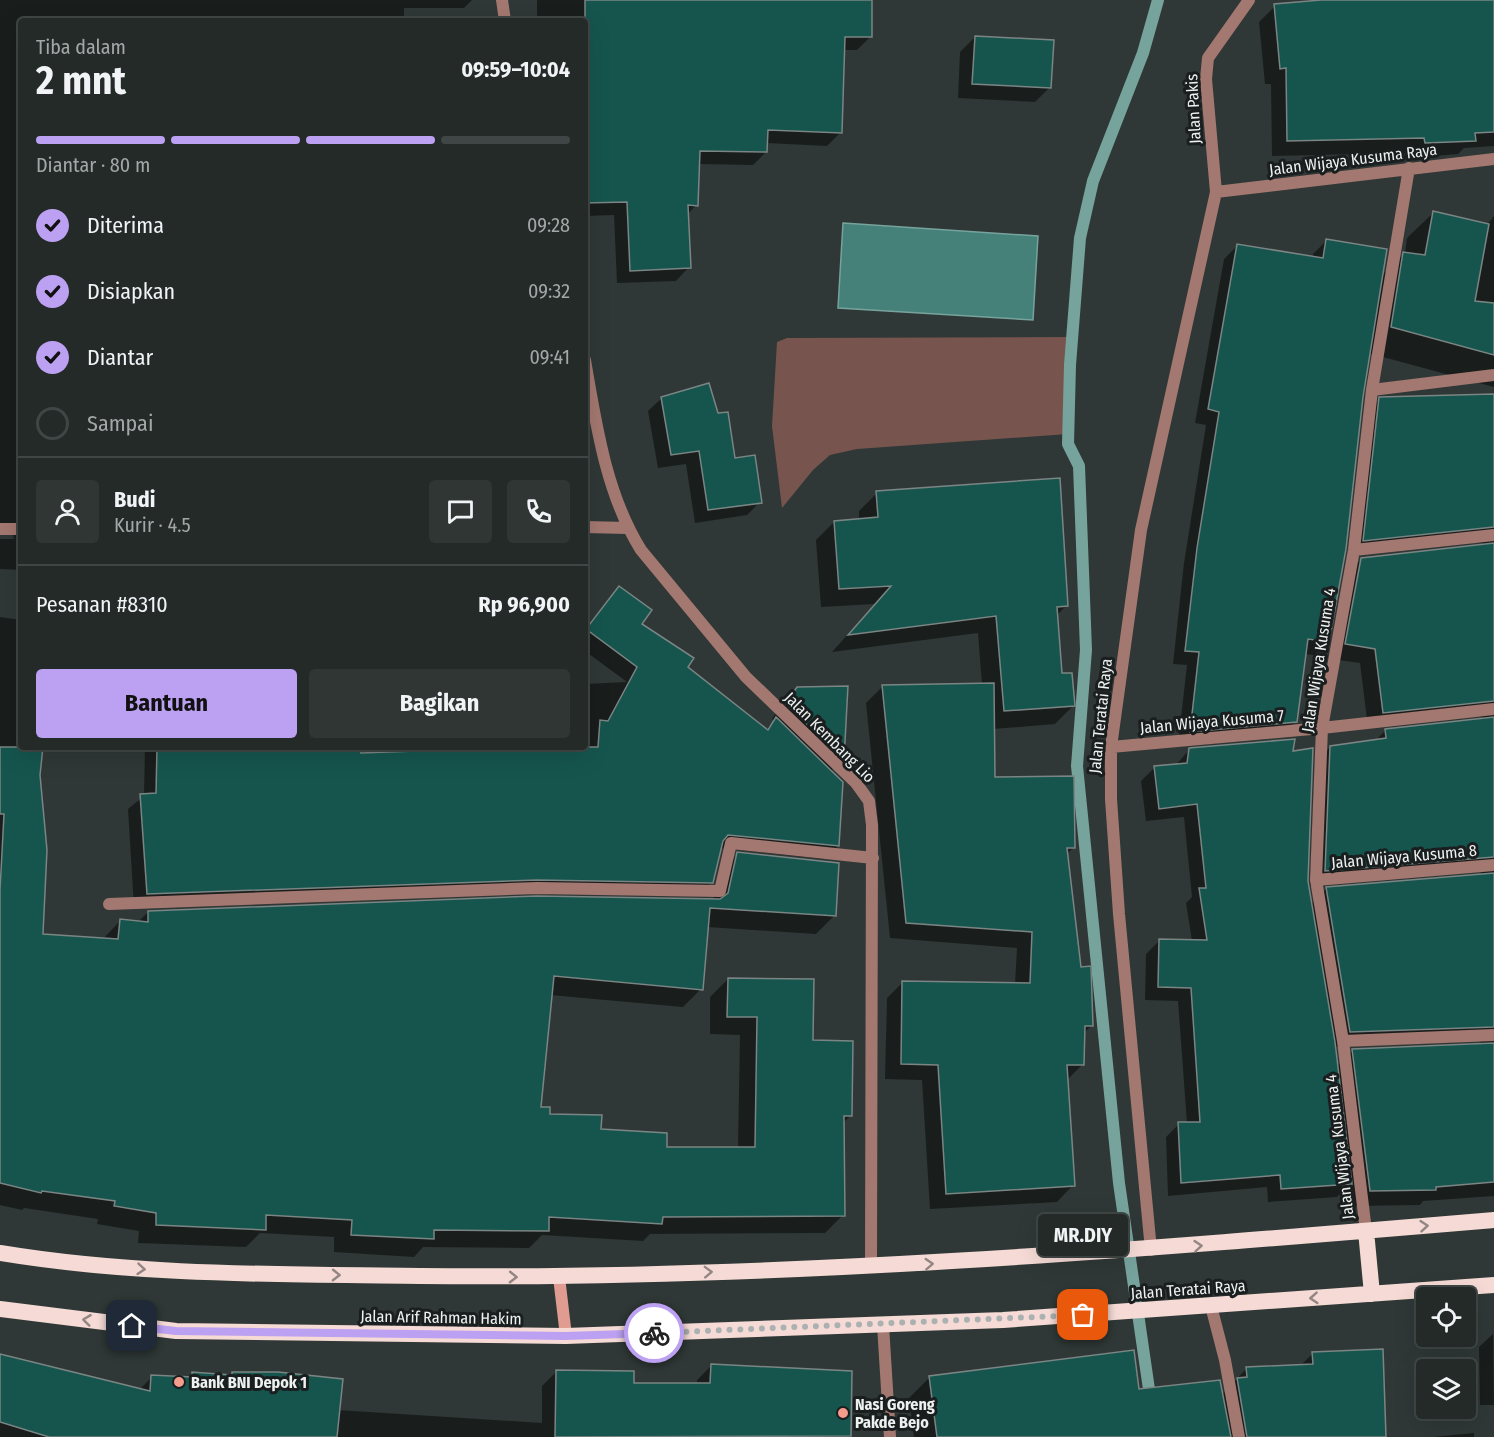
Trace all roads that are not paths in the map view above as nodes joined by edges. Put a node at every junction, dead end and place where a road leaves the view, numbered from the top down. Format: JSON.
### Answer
{"nodes":[{"id":1,"x":502,"y":0,"type":"edge"},
{"id":2,"x":1249,"y":0,"type":"edge"},
{"id":3,"x":504,"y":18,"type":"edge"},
{"id":4,"x":1494,"y":159,"type":"edge"},
{"id":5,"x":1409,"y":168,"type":"junction"},
{"id":6,"x":1216,"y":192,"type":"junction"},
{"id":7,"x":1494,"y":375,"type":"edge"},
{"id":8,"x":588,"y":377,"type":"edge"},
{"id":9,"x":1372,"y":390,"type":"junction"},
{"id":10,"x":588,"y":527,"type":"edge"},
{"id":11,"x":627,"y":528,"type":"junction"},
{"id":12,"x":0,"y":529,"type":"edge"},
{"id":13,"x":18,"y":529,"type":"edge"},
{"id":14,"x":1494,"y":535,"type":"edge"},
{"id":15,"x":1354,"y":550,"type":"junction"},
{"id":16,"x":1494,"y":708,"type":"edge"},
{"id":17,"x":1322,"y":728,"type":"junction"},
{"id":18,"x":1111,"y":747,"type":"junction"},
{"id":19,"x":873,"y":858,"type":"junction"},
{"id":20,"x":1494,"y":865,"type":"edge"},
{"id":21,"x":1316,"y":880,"type":"junction"},
{"id":22,"x":109,"y":904,"type":"dead end"},
{"id":23,"x":1494,"y":1035,"type":"edge"},
{"id":24,"x":1343,"y":1041,"type":"junction"},
{"id":25,"x":1494,"y":1220,"type":"edge"},
{"id":26,"x":1366,"y":1231,"type":"junction"},
{"id":27,"x":1145,"y":1250,"type":"junction"},
{"id":28,"x":0,"y":1253,"type":"edge"},
{"id":29,"x":871,"y":1267,"type":"junction"},
{"id":30,"x":559,"y":1277,"type":"junction"},
{"id":31,"x":1494,"y":1285,"type":"edge"},
{"id":32,"x":1372,"y":1293,"type":"junction"},
{"id":33,"x":1211,"y":1306,"type":"junction"},
{"id":34,"x":0,"y":1309,"type":"edge"},
{"id":35,"x":883,"y":1325,"type":"junction"},
{"id":36,"x":566,"y":1336,"type":"junction"},
{"id":37,"x":891,"y":1437,"type":"edge"},
{"id":38,"x":1239,"y":1437,"type":"edge"}],
"edges":[{"from":1,"to":3,"type":"street"},
{"from":2,"to":6,"type":"street","name":"Jalan Pakis"},
{"from":4,"to":5,"type":"street","name":"Jalan Wijaya Kusuma Raya"},
{"from":5,"to":6,"type":"street","name":"Jalan Wijaya Kusuma Raya"},
{"from":5,"to":9,"type":"street","name":"Jalan Wijaya Kusuma 4"},
{"from":6,"to":18,"type":"street","name":"Jalan Teratai Raya"},
{"from":7,"to":9,"type":"street"},
{"from":8,"to":11,"type":"street","name":"Jalan Kembang Lio"},
{"from":9,"to":15,"type":"street","name":"Jalan Wijaya Kusuma 4"},
{"from":10,"to":11,"type":"street"},
{"from":11,"to":19,"type":"street","name":"Jalan Kembang Lio"},
{"from":12,"to":13,"type":"street"},
{"from":14,"to":15,"type":"street"},
{"from":15,"to":17,"type":"street","name":"Jalan Wijaya Kusuma 4"},
{"from":16,"to":17,"type":"street","name":"Jalan Wijaya Kusuma 7"},
{"from":17,"to":18,"type":"street","name":"Jalan Wijaya Kusuma 7"},
{"from":17,"to":21,"type":"street","name":"Jalan Wijaya Kusuma 4"},
{"from":18,"to":27,"type":"street","name":"Jalan Teratai Raya"},
{"from":19,"to":22,"type":"street"},
{"from":19,"to":29,"type":"street","name":"Jalan Kembang Lio"},
{"from":20,"to":21,"type":"street","name":"Jalan Wijaya Kusuma 8"},
{"from":21,"to":24,"type":"street","name":"Jalan Wijaya Kusuma 4"},
{"from":23,"to":24,"type":"street"},
{"from":24,"to":26,"type":"street","name":"Jalan Wijaya Kusuma 4"},
{"from":26,"to":25,"type":"highway","one_way":true},
{"from":27,"to":26,"type":"highway","one_way":true},
{"from":26,"to":32,"type":"highway"},
{"from":29,"to":27,"type":"highway","one_way":true},
{"from":28,"to":30,"type":"highway","one_way":true},
{"from":30,"to":29,"type":"highway","one_way":true},
{"from":30,"to":36,"type":"main road"},
{"from":31,"to":32,"type":"highway","name":"Jalan Teratai Raya"},
{"from":32,"to":33,"type":"highway","name":"Jalan Teratai Raya","one_way":true},
{"from":33,"to":35,"type":"highway","name":"Jalan Teratai Raya"},
{"from":33,"to":38,"type":"street"},
{"from":36,"to":34,"type":"highway","name":"Jalan Arif Rahman Hakim","one_way":true},
{"from":35,"to":36,"type":"highway","name":"Jalan Arif Rahman Hakim"},
{"from":35,"to":37,"type":"street"}]}
